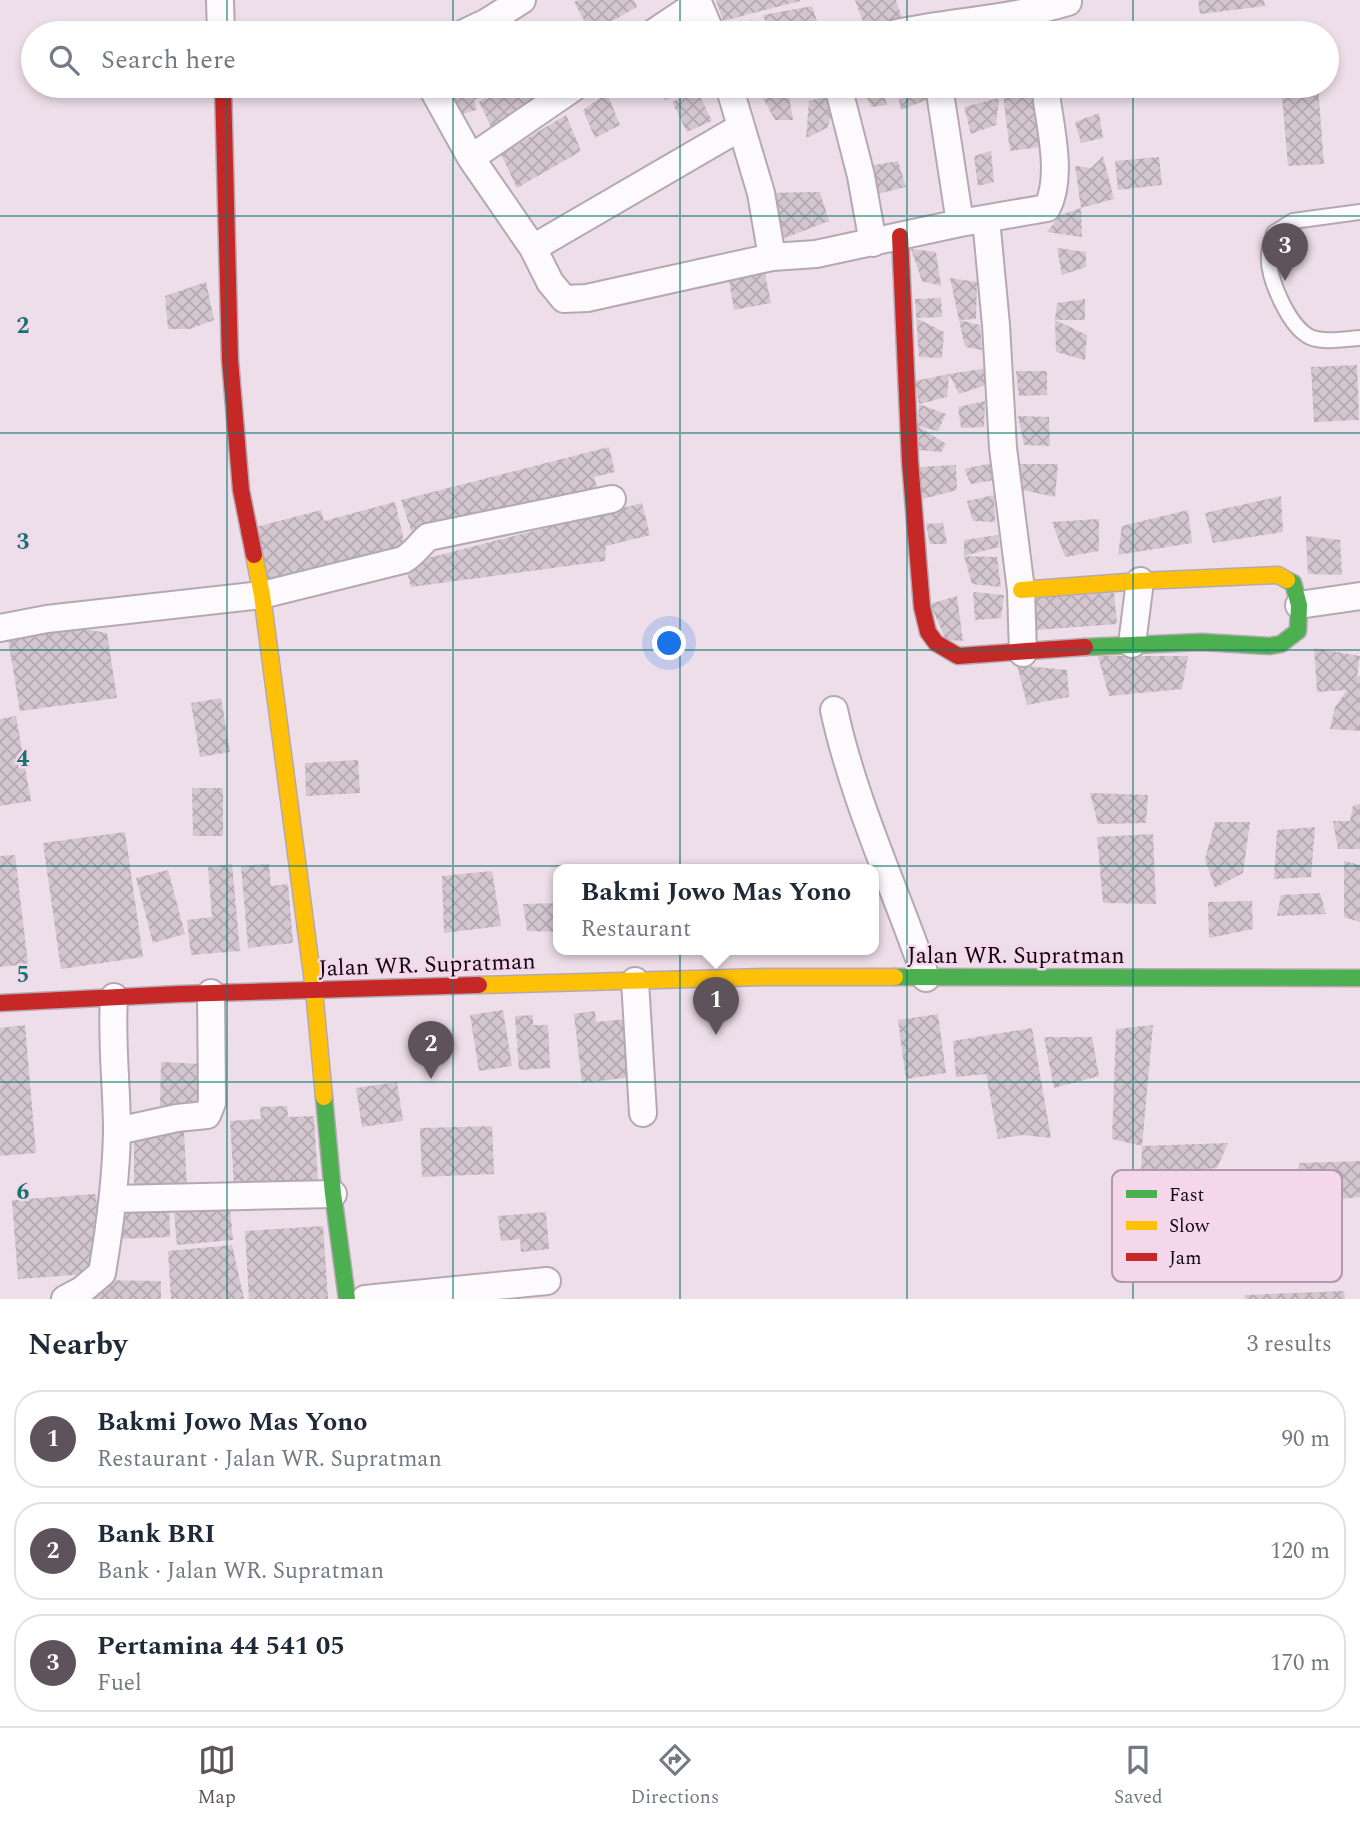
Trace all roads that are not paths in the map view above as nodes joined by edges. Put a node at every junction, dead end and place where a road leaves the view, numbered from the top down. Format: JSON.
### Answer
{"nodes":[{"id":1,"x":220,"y":0,"type":"edge"},
{"id":2,"x":522,"y":0,"type":"edge"},
{"id":3,"x":698,"y":1,"type":"edge"},
{"id":4,"x":1068,"y":2,"type":"dead end"},
{"id":5,"x":477,"y":18,"type":"edge"},
{"id":6,"x":221,"y":21,"type":"edge"},
{"id":7,"x":670,"y":21,"type":"edge"},
{"id":8,"x":706,"y":21,"type":"edge"},
{"id":9,"x":1040,"y":21,"type":"edge"},
{"id":10,"x":223,"y":98,"type":"edge"},
{"id":11,"x":438,"y":98,"type":"edge"},
{"id":12,"x":558,"y":98,"type":"edge"},
{"id":13,"x":733,"y":98,"type":"edge"},
{"id":14,"x":841,"y":98,"type":"edge"},
{"id":15,"x":941,"y":98,"type":"edge"},
{"id":16,"x":1046,"y":98,"type":"edge"},
{"id":17,"x":741,"y":127,"type":"junction"},
{"id":18,"x":471,"y":158,"type":"junction"},
{"id":19,"x":1360,"y":212,"type":"edge"},
{"id":20,"x":986,"y":219,"type":"junction"},
{"id":21,"x":960,"y":223,"type":"junction"},
{"id":22,"x":900,"y":236,"type":"junction"},
{"id":23,"x":873,"y":243,"type":"junction"},
{"id":24,"x":533,"y":248,"type":"junction"},
{"id":25,"x":772,"y":257,"type":"junction"},
{"id":26,"x":1360,"y":338,"type":"edge"},
{"id":27,"x":612,"y":499,"type":"dead end"},
{"id":28,"x":1140,"y":581,"type":"junction"},
{"id":29,"x":1021,"y":590,"type":"junction"},
{"id":30,"x":262,"y":595,"type":"junction"},
{"id":31,"x":1360,"y":596,"type":"edge"},
{"id":32,"x":1299,"y":605,"type":"junction"},
{"id":33,"x":0,"y":628,"type":"edge"},
{"id":34,"x":1132,"y":644,"type":"junction"},
{"id":35,"x":1023,"y":653,"type":"junction"},
{"id":36,"x":834,"y":710,"type":"dead end"},
{"id":37,"x":926,"y":978,"type":"junction"},
{"id":38,"x":1360,"y":978,"type":"edge"},
{"id":39,"x":635,"y":981,"type":"junction"},
{"id":40,"x":314,"y":990,"type":"junction"},
{"id":41,"x":211,"y":993,"type":"junction"},
{"id":42,"x":114,"y":997,"type":"junction"},
{"id":43,"x":0,"y":1003,"type":"edge"},
{"id":44,"x":643,"y":1113,"type":"dead end"},
{"id":45,"x":117,"y":1131,"type":"junction"},
{"id":46,"x":334,"y":1194,"type":"junction"},
{"id":47,"x":114,"y":1199,"type":"junction"},
{"id":48,"x":547,"y":1281,"type":"dead end"},
{"id":49,"x":65,"y":1299,"type":"edge"},
{"id":50,"x":346,"y":1299,"type":"edge"},
{"id":51,"x":365,"y":1299,"type":"edge"}],
"edges":[{"from":1,"to":6,"type":"street"},
{"from":2,"to":5,"type":"street"},
{"from":3,"to":7,"type":"street"},
{"from":3,"to":8,"type":"street"},
{"from":4,"to":9,"type":"street"},
{"from":10,"to":30,"type":"street"},
{"from":11,"to":18,"type":"street"},
{"from":12,"to":18,"type":"street"},
{"from":13,"to":17,"type":"street"},
{"from":14,"to":23,"type":"street"},
{"from":15,"to":21,"type":"street"},
{"from":16,"to":20,"type":"street"},
{"from":17,"to":24,"type":"street"},
{"from":17,"to":25,"type":"street"},
{"from":18,"to":24,"type":"street"},
{"from":19,"to":26,"type":"lane"},
{"from":20,"to":21,"type":"street"},
{"from":20,"to":29,"type":"street"},
{"from":21,"to":22,"type":"street"},
{"from":22,"to":23,"type":"street"},
{"from":22,"to":35,"type":"street"},
{"from":23,"to":25,"type":"street"},
{"from":24,"to":25,"type":"street"},
{"from":27,"to":30,"type":"street"},
{"from":28,"to":29,"type":"street"},
{"from":28,"to":32,"type":"street"},
{"from":28,"to":34,"type":"street"},
{"from":29,"to":35,"type":"street"},
{"from":30,"to":33,"type":"street"},
{"from":30,"to":40,"type":"street"},
{"from":31,"to":32,"type":"street"},
{"from":32,"to":34,"type":"street"},
{"from":34,"to":35,"type":"street"},
{"from":36,"to":37,"type":"street"},
{"from":37,"to":38,"type":"street","name":"Jalan WR. Supratman"},
{"from":37,"to":39,"type":"street","name":"Jalan WR. Supratman"},
{"from":39,"to":40,"type":"street","name":"Jalan WR. Supratman"},
{"from":39,"to":44,"type":"street"},
{"from":40,"to":41,"type":"street","name":"Jalan WR. Supratman"},
{"from":40,"to":46,"type":"street"},
{"from":41,"to":42,"type":"street","name":"Jalan WR. Supratman"},
{"from":41,"to":45,"type":"street"},
{"from":42,"to":43,"type":"street","name":"Jalan WR. Supratman"},
{"from":42,"to":45,"type":"street"},
{"from":45,"to":47,"type":"street"},
{"from":46,"to":47,"type":"street"},
{"from":46,"to":50,"type":"street"},
{"from":47,"to":49,"type":"street"},
{"from":48,"to":51,"type":"street"}]}
